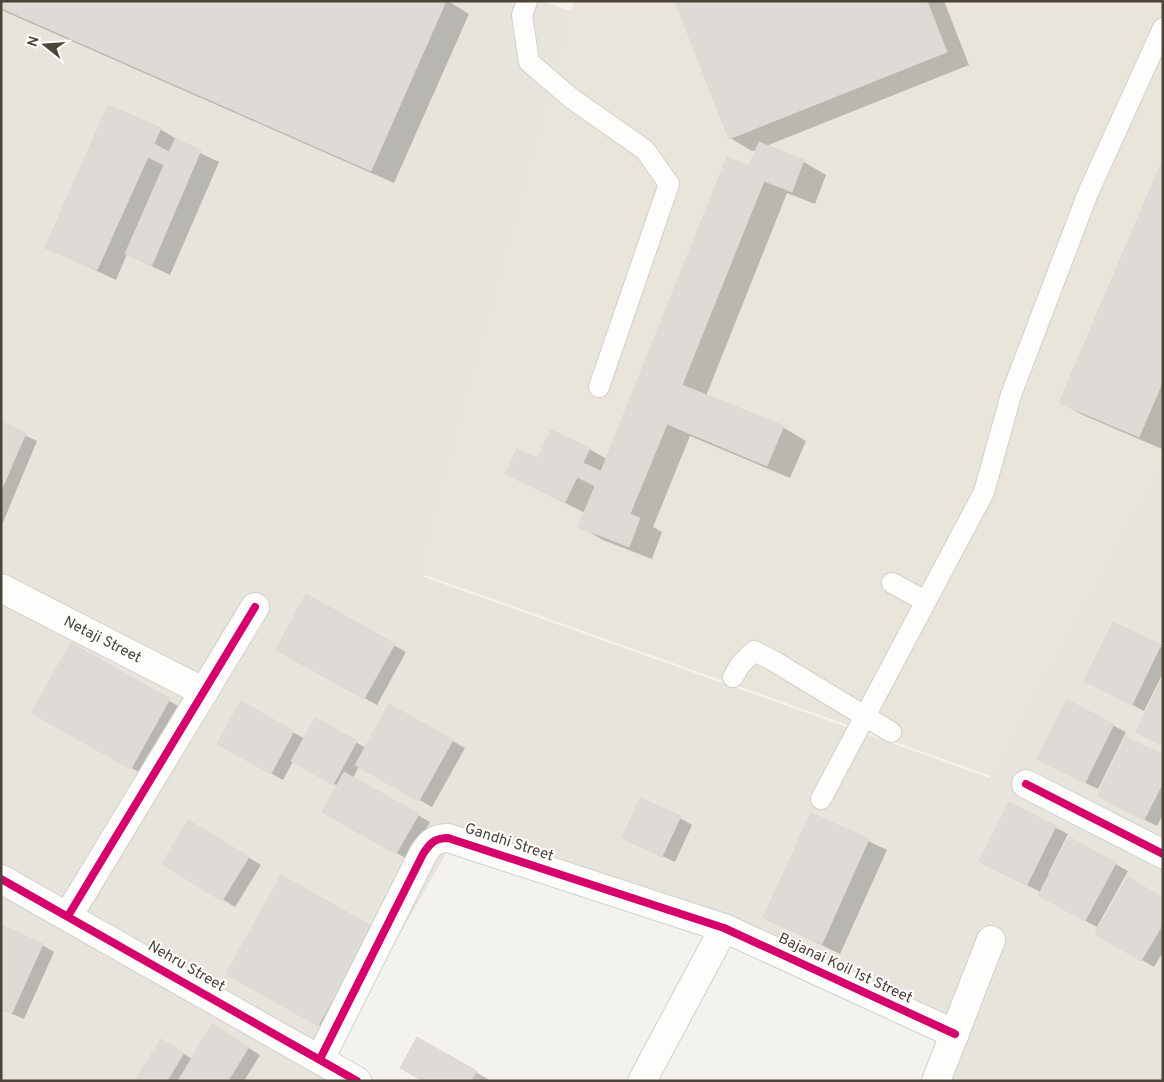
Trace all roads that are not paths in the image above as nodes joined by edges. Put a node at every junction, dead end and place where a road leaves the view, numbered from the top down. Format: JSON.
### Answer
{"nodes":[{"id":1,"x":527,"y":1,"type":"edge"},
{"id":2,"x":1163,"y":28,"type":"edge"},
{"id":3,"x":599,"y":387,"type":"dead end"},
{"id":4,"x":892,"y":582,"type":"dead end"},
{"id":5,"x":1,"y":588,"type":"edge"},
{"id":6,"x":925,"y":602,"type":"junction"},
{"id":7,"x":255,"y":607,"type":"dead end"},
{"id":8,"x":734,"y":677,"type":"dead end"},
{"id":9,"x":204,"y":692,"type":"junction"},
{"id":10,"x":864,"y":717,"type":"junction"},
{"id":11,"x":891,"y":732,"type":"dead end"},
{"id":12,"x":1026,"y":784,"type":"dead end"},
{"id":13,"x":821,"y":799,"type":"dead end"},
{"id":14,"x":1163,"y":854,"type":"edge"},
{"id":15,"x":1,"y":879,"type":"edge"},
{"id":16,"x":68,"y":916,"type":"junction"},
{"id":17,"x":724,"y":928,"type":"junction"},
{"id":18,"x":991,"y":940,"type":"dead end"},
{"id":19,"x":955,"y":1034,"type":"junction"},
{"id":20,"x":320,"y":1059,"type":"junction"},
{"id":21,"x":357,"y":1081,"type":"edge"},
{"id":22,"x":642,"y":1081,"type":"edge"},
{"id":23,"x":936,"y":1081,"type":"edge"}],
"edges":[{"from":1,"to":3,"type":"lane"},
{"from":2,"to":6,"type":"lane"},
{"from":4,"to":6,"type":"lane"},
{"from":5,"to":9,"type":"street","name":"Netaji Street"},
{"from":6,"to":10,"type":"lane"},
{"from":7,"to":9,"type":"street"},
{"from":8,"to":10,"type":"lane"},
{"from":9,"to":16,"type":"street"},
{"from":10,"to":11,"type":"lane"},
{"from":10,"to":13,"type":"lane"},
{"from":12,"to":14,"type":"street"},
{"from":15,"to":16,"type":"street","name":"Nehru Street"},
{"from":16,"to":20,"type":"street","name":"Nehru Street"},
{"from":17,"to":19,"type":"street","name":"Bajanai Koil 1st Street"},
{"from":17,"to":20,"type":"street","name":"Gandhi Street"},
{"from":17,"to":22,"type":"street"},
{"from":18,"to":19,"type":"street"},
{"from":19,"to":23,"type":"street"},
{"from":20,"to":21,"type":"street","name":"Nehru Street"}]}
